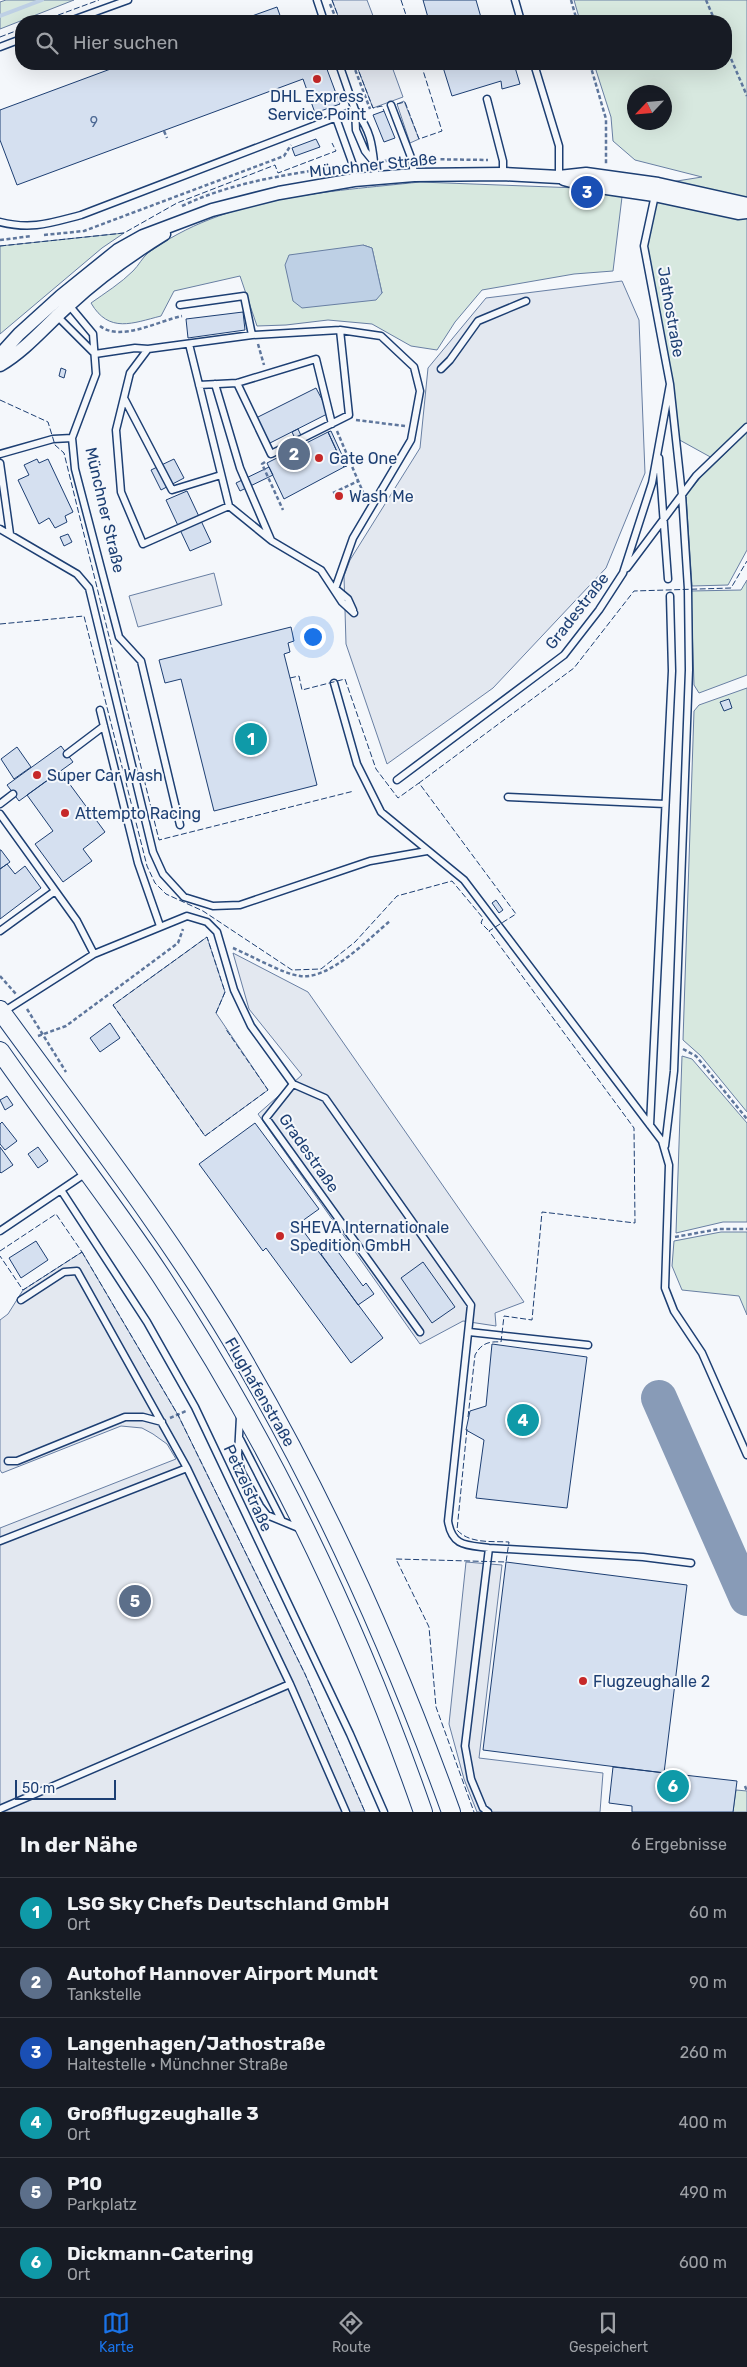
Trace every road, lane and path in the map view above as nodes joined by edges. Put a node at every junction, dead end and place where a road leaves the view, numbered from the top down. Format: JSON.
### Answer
{"nodes":[{"id":1,"x":128,"y":0,"type":"edge"},
{"id":2,"x":317,"y":0,"type":"edge"},
{"id":3,"x":328,"y":0,"type":"edge"},
{"id":4,"x":515,"y":0,"type":"edge"},
{"id":5,"x":571,"y":0,"type":"edge"},
{"id":6,"x":706,"y":0,"type":"edge"},
{"id":7,"x":87,"y":15,"type":"edge"},
{"id":8,"x":322,"y":15,"type":"edge"},
{"id":9,"x":334,"y":15,"type":"edge"},
{"id":10,"x":520,"y":15,"type":"edge"},
{"id":11,"x":575,"y":15,"type":"edge"},
{"id":12,"x":712,"y":15,"type":"edge"},
{"id":13,"x":15,"y":41,"type":"edge"},
{"id":14,"x":0,"y":47,"type":"edge"},
{"id":15,"x":732,"y":61,"type":"edge"},
{"id":16,"x":341,"y":70,"type":"edge"},
{"id":17,"x":355,"y":70,"type":"edge"},
{"id":18,"x":536,"y":70,"type":"edge"},
{"id":19,"x":592,"y":70,"type":"edge"},
{"id":20,"x":747,"y":96,"type":"edge"},
{"id":21,"x":487,"y":99,"type":"dead end"},
{"id":22,"x":391,"y":105,"type":"dead end"},
{"id":23,"x":370,"y":109,"type":"dead end"},
{"id":24,"x":355,"y":110,"type":"junction"},
{"id":25,"x":336,"y":118,"type":"junction"},
{"id":26,"x":164,"y":131,"type":"dead end"},
{"id":27,"x":166,"y":138,"type":"dead end"},
{"id":28,"x":297,"y":142,"type":"dead end"},
{"id":29,"x":412,"y":160,"type":"junction"},
{"id":30,"x":374,"y":162,"type":"junction"},
{"id":31,"x":353,"y":165,"type":"junction"},
{"id":32,"x":597,"y":166,"type":"dead end"},
{"id":33,"x":503,"y":167,"type":"junction"},
{"id":34,"x":414,"y":175,"type":"junction"},
{"id":35,"x":559,"y":177,"type":"junction"},
{"id":36,"x":376,"y":178,"type":"junction"},
{"id":37,"x":354,"y":180,"type":"junction"},
{"id":38,"x":656,"y":190,"type":"junction"},
{"id":39,"x":747,"y":204,"type":"edge"},
{"id":40,"x":180,"y":207,"type":"dead end"},
{"id":41,"x":747,"y":212,"type":"edge"},
{"id":42,"x":0,"y":222,"type":"edge"},
{"id":43,"x":0,"y":240,"type":"edge"},
{"id":44,"x":65,"y":300,"type":"junction"},
{"id":45,"x":526,"y":301,"type":"dead end"},
{"id":46,"x":180,"y":305,"type":"dead end"},
{"id":47,"x":53,"y":312,"type":"junction"},
{"id":48,"x":190,"y":314,"type":"dead end"},
{"id":49,"x":98,"y":325,"type":"dead end"},
{"id":50,"x":340,"y":330,"type":"junction"},
{"id":51,"x":254,"y":335,"type":"junction"},
{"id":52,"x":189,"y":344,"type":"junction"},
{"id":53,"x":148,"y":349,"type":"junction"},
{"id":54,"x":95,"y":354,"type":"junction"},
{"id":55,"x":0,"y":355,"type":"edge"},
{"id":56,"x":0,"y":365,"type":"edge"},
{"id":57,"x":441,"y":369,"type":"dead end"},
{"id":58,"x":266,"y":372,"type":"dead end"},
{"id":59,"x":237,"y":383,"type":"junction"},
{"id":60,"x":215,"y":384,"type":"junction"},
{"id":61,"x":670,"y":384,"type":"junction"},
{"id":62,"x":199,"y":385,"type":"junction"},
{"id":63,"x":124,"y":398,"type":"junction"},
{"id":64,"x":350,"y":419,"type":"dead end"},
{"id":65,"x":333,"y":423,"type":"junction"},
{"id":66,"x":747,"y":427,"type":"edge"},
{"id":67,"x":413,"y":428,"type":"junction"},
{"id":68,"x":72,"y":438,"type":"junction"},
{"id":69,"x":659,"y":446,"type":"junction"},
{"id":70,"x":0,"y":454,"type":"edge"},
{"id":71,"x":270,"y":460,"type":"dead end"},
{"id":72,"x":0,"y":463,"type":"edge"},
{"id":73,"x":221,"y":475,"type":"junction"},
{"id":74,"x":358,"y":481,"type":"junction"},
{"id":75,"x":332,"y":493,"type":"dead end"},
{"id":76,"x":682,"y":495,"type":"junction"},
{"id":77,"x":229,"y":506,"type":"junction"},
{"id":78,"x":371,"y":509,"type":"junction"},
{"id":79,"x":283,"y":510,"type":"dead end"},
{"id":80,"x":664,"y":518,"type":"junction"},
{"id":81,"x":0,"y":529,"type":"edge"},
{"id":82,"x":10,"y":534,"type":"junction"},
{"id":83,"x":272,"y":542,"type":"junction"},
{"id":84,"x":623,"y":573,"type":"junction"},
{"id":85,"x":668,"y":579,"type":"dead end"},
{"id":86,"x":670,"y":596,"type":"dead end"},
{"id":87,"x":334,"y":683,"type":"dead end"},
{"id":88,"x":100,"y":710,"type":"dead end"},
{"id":89,"x":104,"y":726,"type":"junction"},
{"id":90,"x":67,"y":754,"type":"dead end"},
{"id":91,"x":398,"y":780,"type":"dead end"},
{"id":92,"x":14,"y":794,"type":"dead end"},
{"id":93,"x":508,"y":798,"type":"dead end"},
{"id":94,"x":0,"y":804,"type":"edge"},
{"id":95,"x":665,"y":804,"type":"junction"},
{"id":96,"x":0,"y":814,"type":"edge"},
{"id":97,"x":180,"y":825,"type":"dead end"},
{"id":98,"x":427,"y":851,"type":"junction"},
{"id":99,"x":55,"y":891,"type":"junction"},
{"id":100,"x":187,"y":916,"type":"junction"},
{"id":101,"x":390,"y":921,"type":"dead end"},
{"id":102,"x":160,"y":926,"type":"junction"},
{"id":103,"x":0,"y":931,"type":"edge"},
{"id":104,"x":221,"y":944,"type":"junction"},
{"id":105,"x":94,"y":954,"type":"junction"},
{"id":106,"x":1,"y":1013,"type":"edge"},
{"id":107,"x":43,"y":1033,"type":"dead end"},
{"id":108,"x":676,"y":1045,"type":"junction"},
{"id":109,"x":0,"y":1051,"type":"edge"},
{"id":110,"x":293,"y":1084,"type":"junction"},
{"id":111,"x":747,"y":1119,"type":"edge"},
{"id":112,"x":650,"y":1125,"type":"junction"},
{"id":113,"x":665,"y":1147,"type":"junction"},
{"id":114,"x":88,"y":1171,"type":"junction"},
{"id":115,"x":61,"y":1190,"type":"junction"},
{"id":116,"x":747,"y":1229,"type":"edge"},
{"id":117,"x":0,"y":1231,"type":"edge"},
{"id":118,"x":666,"y":1240,"type":"junction"},
{"id":119,"x":21,"y":1300,"type":"dead end"},
{"id":120,"x":420,"y":1332,"type":"dead end"},
{"id":121,"x":469,"y":1332,"type":"junction"},
{"id":122,"x":588,"y":1345,"type":"dead end"},
{"id":123,"x":194,"y":1407,"type":"junction"},
{"id":124,"x":240,"y":1408,"type":"junction"},
{"id":125,"x":162,"y":1422,"type":"junction"},
{"id":126,"x":239,"y":1438,"type":"junction"},
{"id":127,"x":747,"y":1454,"type":"edge"},
{"id":128,"x":8,"y":1461,"type":"dead end"},
{"id":129,"x":187,"y":1468,"type":"junction"},
{"id":130,"x":282,"y":1521,"type":"junction"},
{"id":131,"x":305,"y":1530,"type":"junction"},
{"id":132,"x":0,"y":1541,"type":"edge"},
{"id":133,"x":489,"y":1548,"type":"junction"},
{"id":134,"x":691,"y":1563,"type":"dead end"},
{"id":135,"x":290,"y":1684,"type":"junction"},
{"id":136,"x":745,"y":1786,"type":"dead end"},
{"id":137,"x":747,"y":1791,"type":"edge"},
{"id":138,"x":0,"y":1809,"type":"edge"},
{"id":139,"x":346,"y":1812,"type":"edge"},
{"id":140,"x":384,"y":1812,"type":"edge"},
{"id":141,"x":423,"y":1812,"type":"edge"},
{"id":142,"x":451,"y":1812,"type":"edge"},
{"id":143,"x":488,"y":1812,"type":"edge"}],
"edges":[{"from":1,"to":7,"type":"lane"},
{"from":2,"to":8,"type":"lane"},
{"from":3,"to":9,"type":"path"},
{"from":4,"to":10,"type":"lane"},
{"from":5,"to":11,"type":"path"},
{"from":6,"to":12,"type":"path"},
{"from":13,"to":14,"type":"lane"},
{"from":15,"to":20,"type":"path"},
{"from":16,"to":24,"type":"lane"},
{"from":17,"to":23,"type":"path"},
{"from":18,"to":35,"type":"lane"},
{"from":19,"to":32,"type":"path"},
{"from":21,"to":33,"type":"lane"},
{"from":22,"to":29,"type":"lane"},
{"from":24,"to":25,"type":"lane"},
{"from":24,"to":30,"type":"lane"},
{"from":24,"to":30,"type":"lane"},
{"from":25,"to":31,"type":"lane"},
{"from":25,"to":42,"type":"lane"},
{"from":26,"to":27,"type":"path"},
{"from":28,"to":43,"type":"path"},
{"from":29,"to":30,"type":"path"},
{"from":29,"to":33,"type":"path"},
{"from":29,"to":34,"type":"lane"},
{"from":30,"to":36,"type":"lane"},
{"from":31,"to":37,"type":"lane"},
{"from":31,"to":40,"type":"path"},
{"from":33,"to":34,"type":"street","name":"Münchner Straße"},
{"from":33,"to":35,"type":"street","name":"Münchner Straße"},
{"from":34,"to":36,"type":"street","name":"Münchner Straße"},
{"from":35,"to":38,"type":"street","name":"Münchner Straße"},
{"from":36,"to":37,"type":"street","name":"Münchner Straße"},
{"from":37,"to":44,"type":"street","name":"Münchner Straße"},
{"from":38,"to":39,"type":"street","name":"Münchner Straße"},
{"from":38,"to":41,"type":"street","name":"Münchner Straße"},
{"from":38,"to":61,"type":"lane","name":"Jathostraße"},
{"from":44,"to":47,"type":"street","name":"Münchner Straße"},
{"from":44,"to":54,"type":"lane","name":"Münchner Straße"},
{"from":45,"to":57,"type":"lane"},
{"from":46,"to":51,"type":"lane"},
{"from":47,"to":54,"type":"lane"},
{"from":47,"to":55,"type":"street","name":"Münchner Straße"},
{"from":47,"to":56,"type":"street","name":"Münchner Straße"},
{"from":48,"to":49,"type":"path"},
{"from":50,"to":51,"type":"lane"},
{"from":50,"to":65,"type":"lane"},
{"from":50,"to":67,"type":"lane"},
{"from":51,"to":52,"type":"lane"},
{"from":51,"to":58,"type":"path"},
{"from":52,"to":53,"type":"lane"},
{"from":52,"to":62,"type":"lane"},
{"from":53,"to":54,"type":"lane"},
{"from":53,"to":63,"type":"lane"},
{"from":54,"to":68,"type":"lane","name":"Münchner Straße"},
{"from":59,"to":60,"type":"lane"},
{"from":59,"to":65,"type":"lane"},
{"from":59,"to":65,"type":"lane"},
{"from":60,"to":62,"type":"lane"},
{"from":60,"to":83,"type":"lane"},
{"from":61,"to":69,"type":"lane","name":"Jathostraße"},
{"from":61,"to":76,"type":"lane"},
{"from":62,"to":73,"type":"lane"},
{"from":63,"to":73,"type":"lane"},
{"from":63,"to":77,"type":"lane"},
{"from":64,"to":67,"type":"path"},
{"from":65,"to":74,"type":"path"},
{"from":66,"to":76,"type":"lane"},
{"from":67,"to":78,"type":"lane"},
{"from":68,"to":70,"type":"lane"},
{"from":68,"to":97,"type":"lane","name":"Münchner Straße"},
{"from":69,"to":80,"type":"lane"},
{"from":69,"to":84,"type":"lane","name":"Gradestraße"},
{"from":71,"to":79,"type":"path"},
{"from":72,"to":82,"type":"lane"},
{"from":73,"to":77,"type":"lane"},
{"from":74,"to":75,"type":"path"},
{"from":74,"to":78,"type":"path"},
{"from":76,"to":80,"type":"lane"},
{"from":76,"to":108,"type":"lane"},
{"from":77,"to":83,"type":"lane"},
{"from":78,"to":83,"type":"lane"},
{"from":80,"to":84,"type":"lane"},
{"from":80,"to":85,"type":"lane"},
{"from":81,"to":82,"type":"lane"},
{"from":82,"to":98,"type":"lane"},
{"from":84,"to":91,"type":"lane","name":"Gradestraße"},
{"from":86,"to":95,"type":"lane"},
{"from":87,"to":98,"type":"lane"},
{"from":88,"to":89,"type":"lane"},
{"from":89,"to":90,"type":"lane"},
{"from":89,"to":102,"type":"lane"},
{"from":92,"to":94,"type":"lane"},
{"from":93,"to":95,"type":"lane"},
{"from":95,"to":112,"type":"lane"},
{"from":96,"to":99,"type":"lane"},
{"from":98,"to":112,"type":"lane"},
{"from":99,"to":103,"type":"lane"},
{"from":99,"to":105,"type":"lane"},
{"from":100,"to":102,"type":"lane"},
{"from":100,"to":104,"type":"lane"},
{"from":100,"to":107,"type":"path"},
{"from":101,"to":104,"type":"path"},
{"from":102,"to":105,"type":"lane"},
{"from":104,"to":110,"type":"lane"},
{"from":105,"to":106,"type":"lane"},
{"from":106,"to":142,"type":"main road","name":"Flughafenstraße"},
{"from":108,"to":111,"type":"path"},
{"from":108,"to":113,"type":"lane"},
{"from":109,"to":114,"type":"main road","name":"Flughafenstraße"},
{"from":110,"to":120,"type":"lane","name":"Gradestraße"},
{"from":110,"to":121,"type":"lane"},
{"from":112,"to":113,"type":"lane"},
{"from":113,"to":118,"type":"lane"},
{"from":114,"to":115,"type":"lane"},
{"from":114,"to":124,"type":"main road","name":"Flughafenstraße"},
{"from":115,"to":117,"type":"lane"},
{"from":115,"to":123,"type":"lane","name":"Petzelstraße"},
{"from":116,"to":118,"type":"path"},
{"from":118,"to":127,"type":"lane"},
{"from":119,"to":125,"type":"lane"},
{"from":121,"to":122,"type":"lane"},
{"from":121,"to":133,"type":"lane"},
{"from":123,"to":125,"type":"path"},
{"from":123,"to":140,"type":"lane","name":"Petzelstraße"},
{"from":124,"to":126,"type":"lane"},
{"from":124,"to":131,"type":"main road","name":"Flughafenstraße"},
{"from":125,"to":128,"type":"lane"},
{"from":125,"to":129,"type":"lane"},
{"from":126,"to":130,"type":"lane"},
{"from":126,"to":130,"type":"lane"},
{"from":129,"to":132,"type":"lane"},
{"from":129,"to":135,"type":"lane"},
{"from":130,"to":131,"type":"lane"},
{"from":131,"to":141,"type":"main road","name":"Flughafenstraße"},
{"from":133,"to":134,"type":"lane"},
{"from":133,"to":143,"type":"lane"},
{"from":135,"to":138,"type":"lane"},
{"from":135,"to":139,"type":"lane"},
{"from":136,"to":137,"type":"path"}]}
